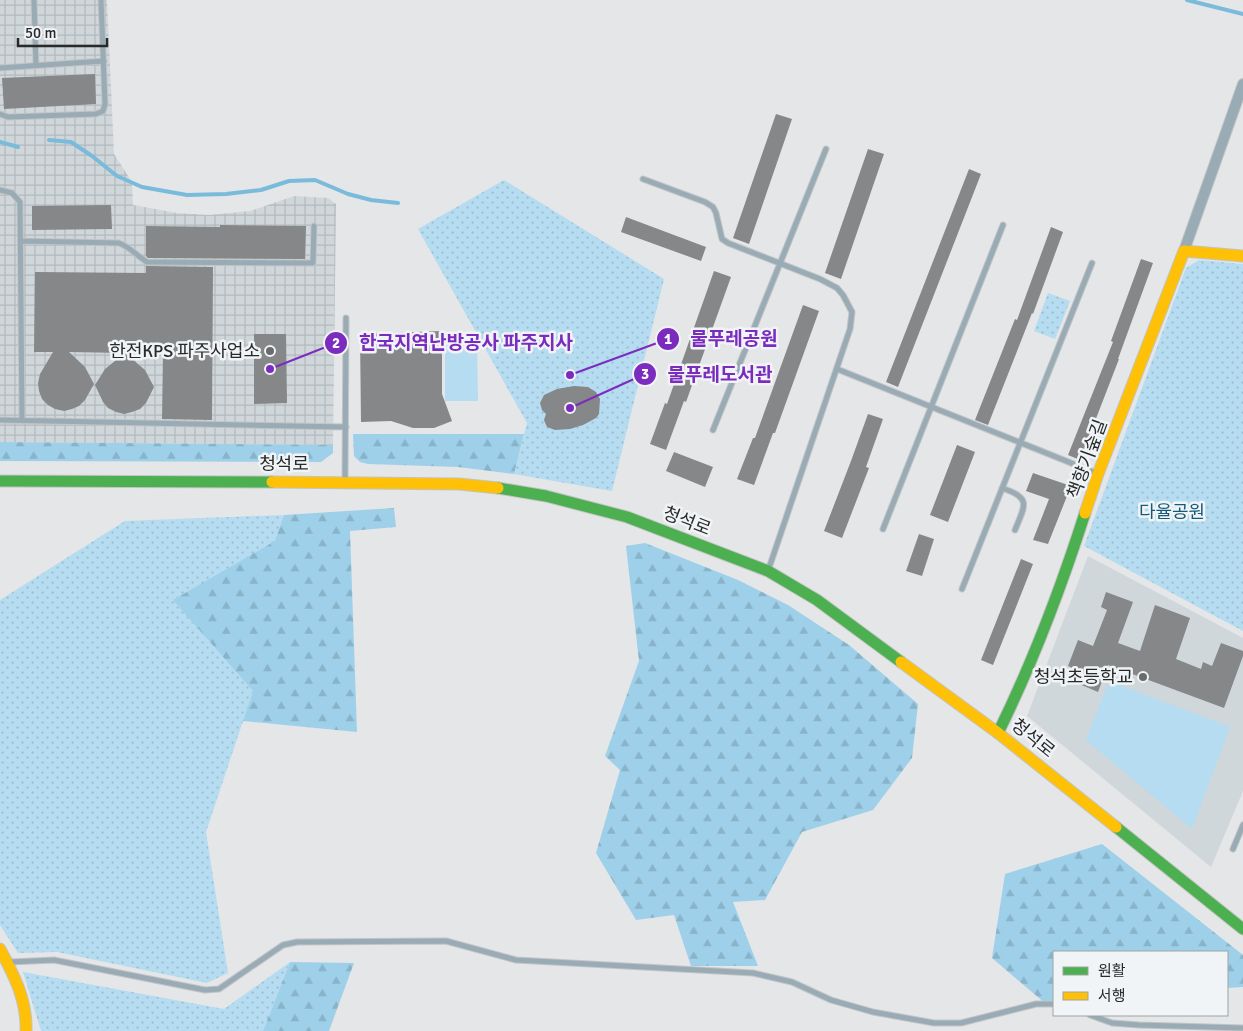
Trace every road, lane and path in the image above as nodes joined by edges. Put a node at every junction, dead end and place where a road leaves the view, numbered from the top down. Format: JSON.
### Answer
{"nodes":[{"id":1,"x":34,"y":0,"type":"edge"},
{"id":2,"x":101,"y":0,"type":"edge"},
{"id":3,"x":104,"y":61,"type":"junction"},
{"id":4,"x":36,"y":65,"type":"junction"},
{"id":5,"x":0,"y":68,"type":"edge"},
{"id":6,"x":1243,"y":84,"type":"edge"},
{"id":7,"x":0,"y":114,"type":"edge"},
{"id":8,"x":826,"y":149,"type":"dead end"},
{"id":9,"x":642,"y":179,"type":"dead end"},
{"id":10,"x":0,"y":190,"type":"edge"},
{"id":11,"x":1003,"y":225,"type":"dead end"},
{"id":12,"x":314,"y":226,"type":"dead end"},
{"id":13,"x":21,"y":241,"type":"junction"},
{"id":14,"x":1184,"y":251,"type":"junction"},
{"id":15,"x":1243,"y":256,"type":"edge"},
{"id":16,"x":780,"y":263,"type":"junction"},
{"id":17,"x":1092,"y":263,"type":"dead end"},
{"id":18,"x":346,"y":318,"type":"dead end"},
{"id":19,"x":837,"y":369,"type":"junction"},
{"id":20,"x":931,"y":407,"type":"junction"},
{"id":21,"x":0,"y":420,"type":"edge"},
{"id":22,"x":22,"y":420,"type":"junction"},
{"id":23,"x":346,"y":427,"type":"junction"},
{"id":24,"x":713,"y":430,"type":"dead end"},
{"id":25,"x":1020,"y":443,"type":"junction"},
{"id":26,"x":1098,"y":474,"type":"junction"},
{"id":27,"x":0,"y":481,"type":"edge"},
{"id":28,"x":345,"y":482,"type":"junction"},
{"id":29,"x":1002,"y":488,"type":"junction"},
{"id":30,"x":883,"y":530,"type":"dead end"},
{"id":31,"x":1016,"y":530,"type":"dead end"},
{"id":32,"x":768,"y":571,"type":"junction"},
{"id":33,"x":962,"y":589,"type":"dead end"},
{"id":34,"x":998,"y":733,"type":"junction"},
{"id":35,"x":1243,"y":824,"type":"edge"},
{"id":36,"x":1233,"y":849,"type":"dead end"},
{"id":37,"x":1243,"y":929,"type":"edge"},
{"id":38,"x":0,"y":949,"type":"edge"},
{"id":39,"x":7,"y":962,"type":"junction"},
{"id":40,"x":1053,"y":1004,"type":"edge"},
{"id":41,"x":1093,"y":1016,"type":"edge"},
{"id":42,"x":1243,"y":1028,"type":"edge"},
{"id":43,"x":26,"y":1031,"type":"edge"}],
"edges":[{"from":1,"to":4,"type":"lane"},
{"from":2,"to":3,"type":"lane"},
{"from":3,"to":4,"type":"lane"},
{"from":3,"to":7,"type":"lane"},
{"from":4,"to":5,"type":"lane"},
{"from":6,"to":14,"type":"street"},
{"from":8,"to":16,"type":"lane"},
{"from":9,"to":16,"type":"lane"},
{"from":10,"to":13,"type":"lane"},
{"from":11,"to":20,"type":"lane"},
{"from":12,"to":13,"type":"lane"},
{"from":13,"to":22,"type":"lane"},
{"from":14,"to":15,"type":"main road"},
{"from":14,"to":26,"type":"main road","name":"책향기숲길"},
{"from":16,"to":19,"type":"lane"},
{"from":16,"to":24,"type":"lane"},
{"from":17,"to":25,"type":"lane"},
{"from":18,"to":23,"type":"lane"},
{"from":19,"to":20,"type":"lane"},
{"from":19,"to":32,"type":"lane"},
{"from":20,"to":25,"type":"lane"},
{"from":20,"to":30,"type":"lane"},
{"from":21,"to":22,"type":"lane"},
{"from":22,"to":23,"type":"lane"},
{"from":23,"to":28,"type":"lane"},
{"from":25,"to":26,"type":"lane"},
{"from":25,"to":29,"type":"lane"},
{"from":26,"to":34,"type":"main road","name":"책향기숲길"},
{"from":27,"to":28,"type":"main road","name":"청석로"},
{"from":28,"to":32,"type":"main road","name":"청석로"},
{"from":29,"to":31,"type":"lane"},
{"from":29,"to":33,"type":"lane"},
{"from":32,"to":34,"type":"main road","name":"청석로"},
{"from":34,"to":37,"type":"main road","name":"청석로"},
{"from":35,"to":36,"type":"lane"},
{"from":38,"to":39,"type":"main road"},
{"from":39,"to":40,"type":"lane"},
{"from":39,"to":43,"type":"main road"},
{"from":41,"to":42,"type":"lane"}]}
